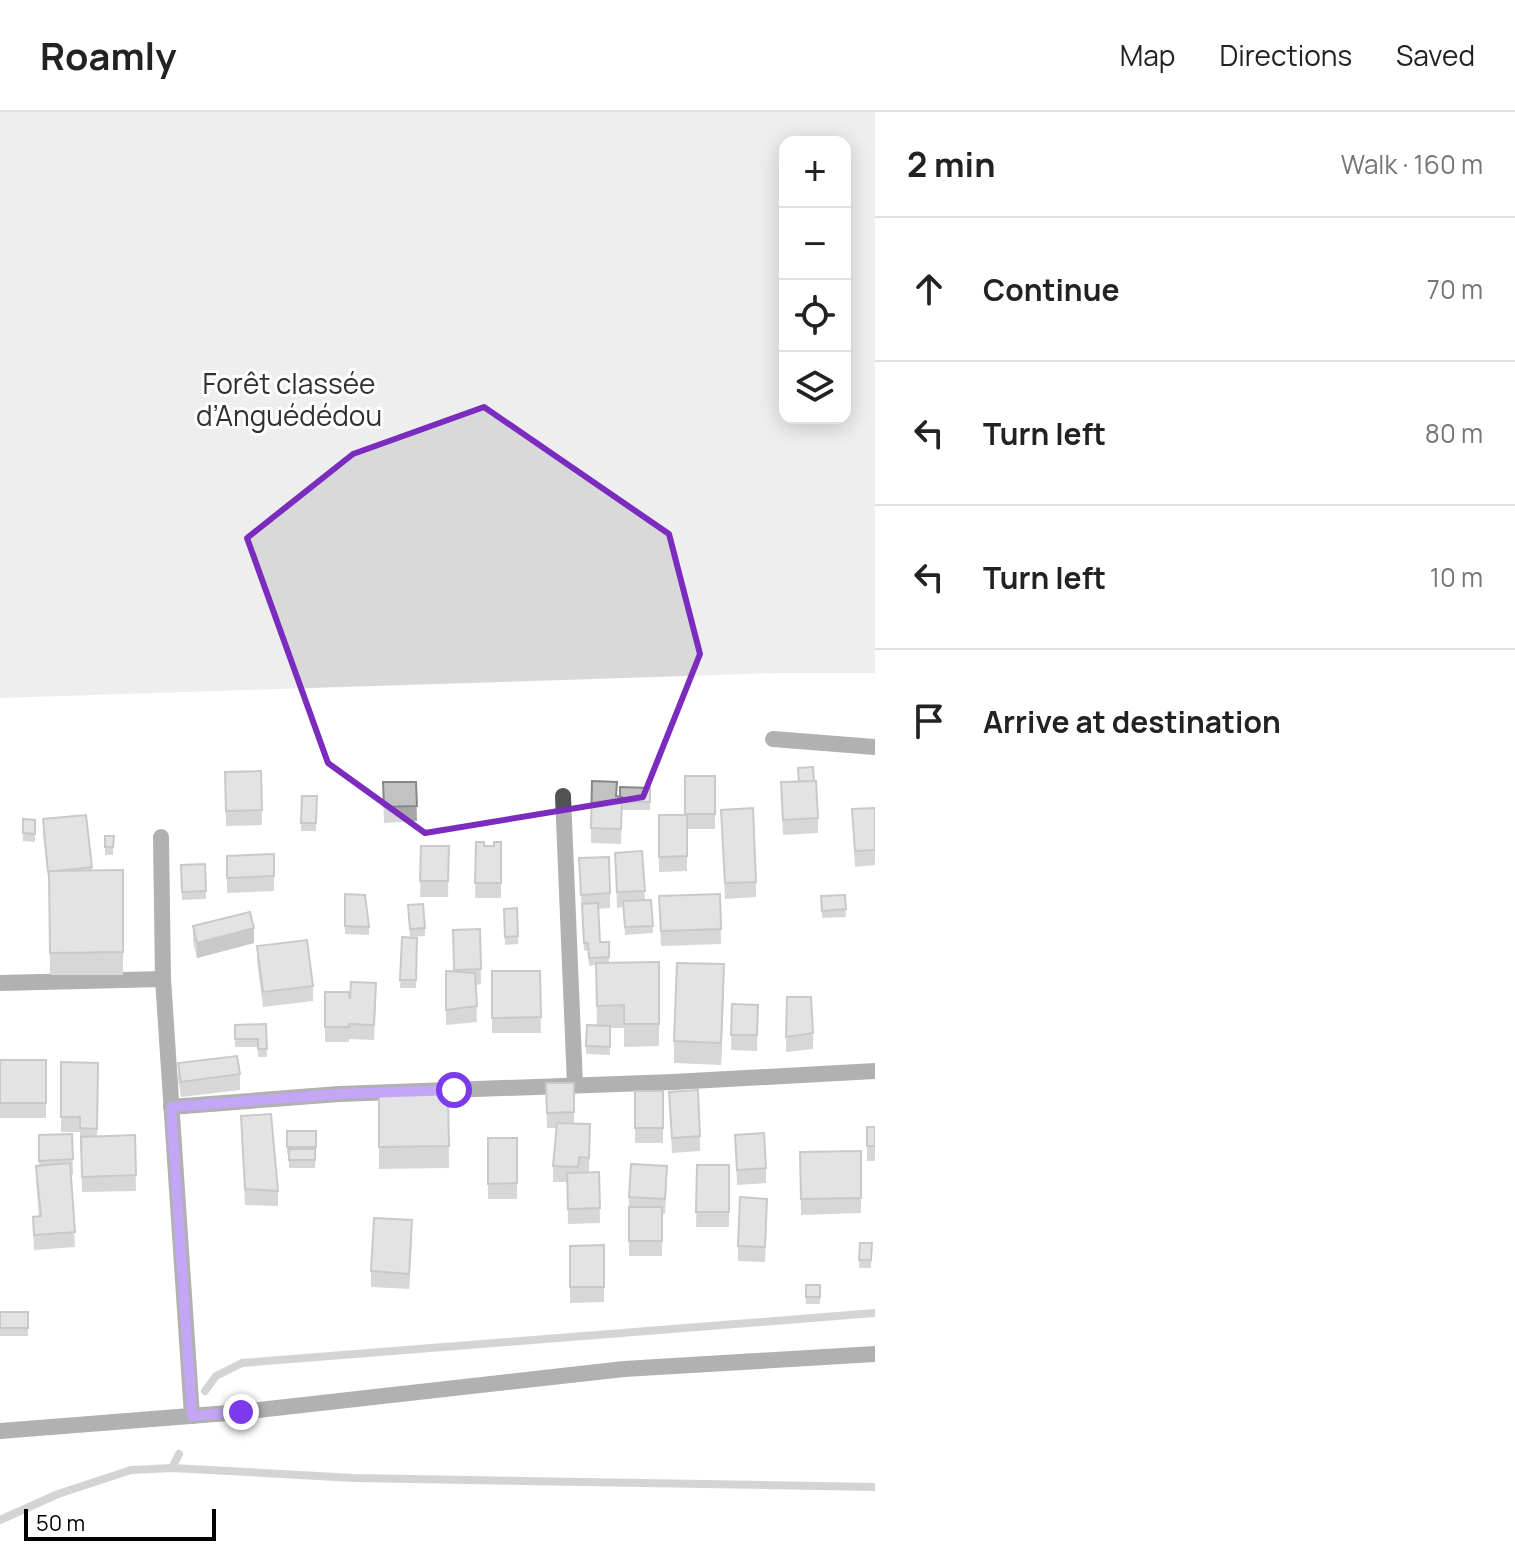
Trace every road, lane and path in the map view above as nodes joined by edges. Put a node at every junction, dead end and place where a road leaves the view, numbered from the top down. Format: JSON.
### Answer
{"nodes":[{"id":1,"x":773,"y":739,"type":"dead end"},
{"id":2,"x":875,"y":747,"type":"edge"},
{"id":3,"x":563,"y":796,"type":"dead end"},
{"id":4,"x":161,"y":837,"type":"dead end"},
{"id":5,"x":163,"y":979,"type":"junction"},
{"id":6,"x":0,"y":983,"type":"edge"},
{"id":7,"x":875,"y":1071,"type":"edge"},
{"id":8,"x":575,"y":1085,"type":"junction"},
{"id":9,"x":171,"y":1107,"type":"junction"},
{"id":10,"x":875,"y":1354,"type":"edge"},
{"id":11,"x":192,"y":1416,"type":"junction"},
{"id":12,"x":0,"y":1431,"type":"edge"}],
"edges":[{"from":1,"to":2,"type":"street"},
{"from":3,"to":8,"type":"street"},
{"from":4,"to":5,"type":"street"},
{"from":5,"to":6,"type":"street"},
{"from":5,"to":9,"type":"street"},
{"from":7,"to":8,"type":"street"},
{"from":8,"to":9,"type":"street"},
{"from":9,"to":11,"type":"street"},
{"from":10,"to":11,"type":"street"},
{"from":11,"to":12,"type":"street"}]}
